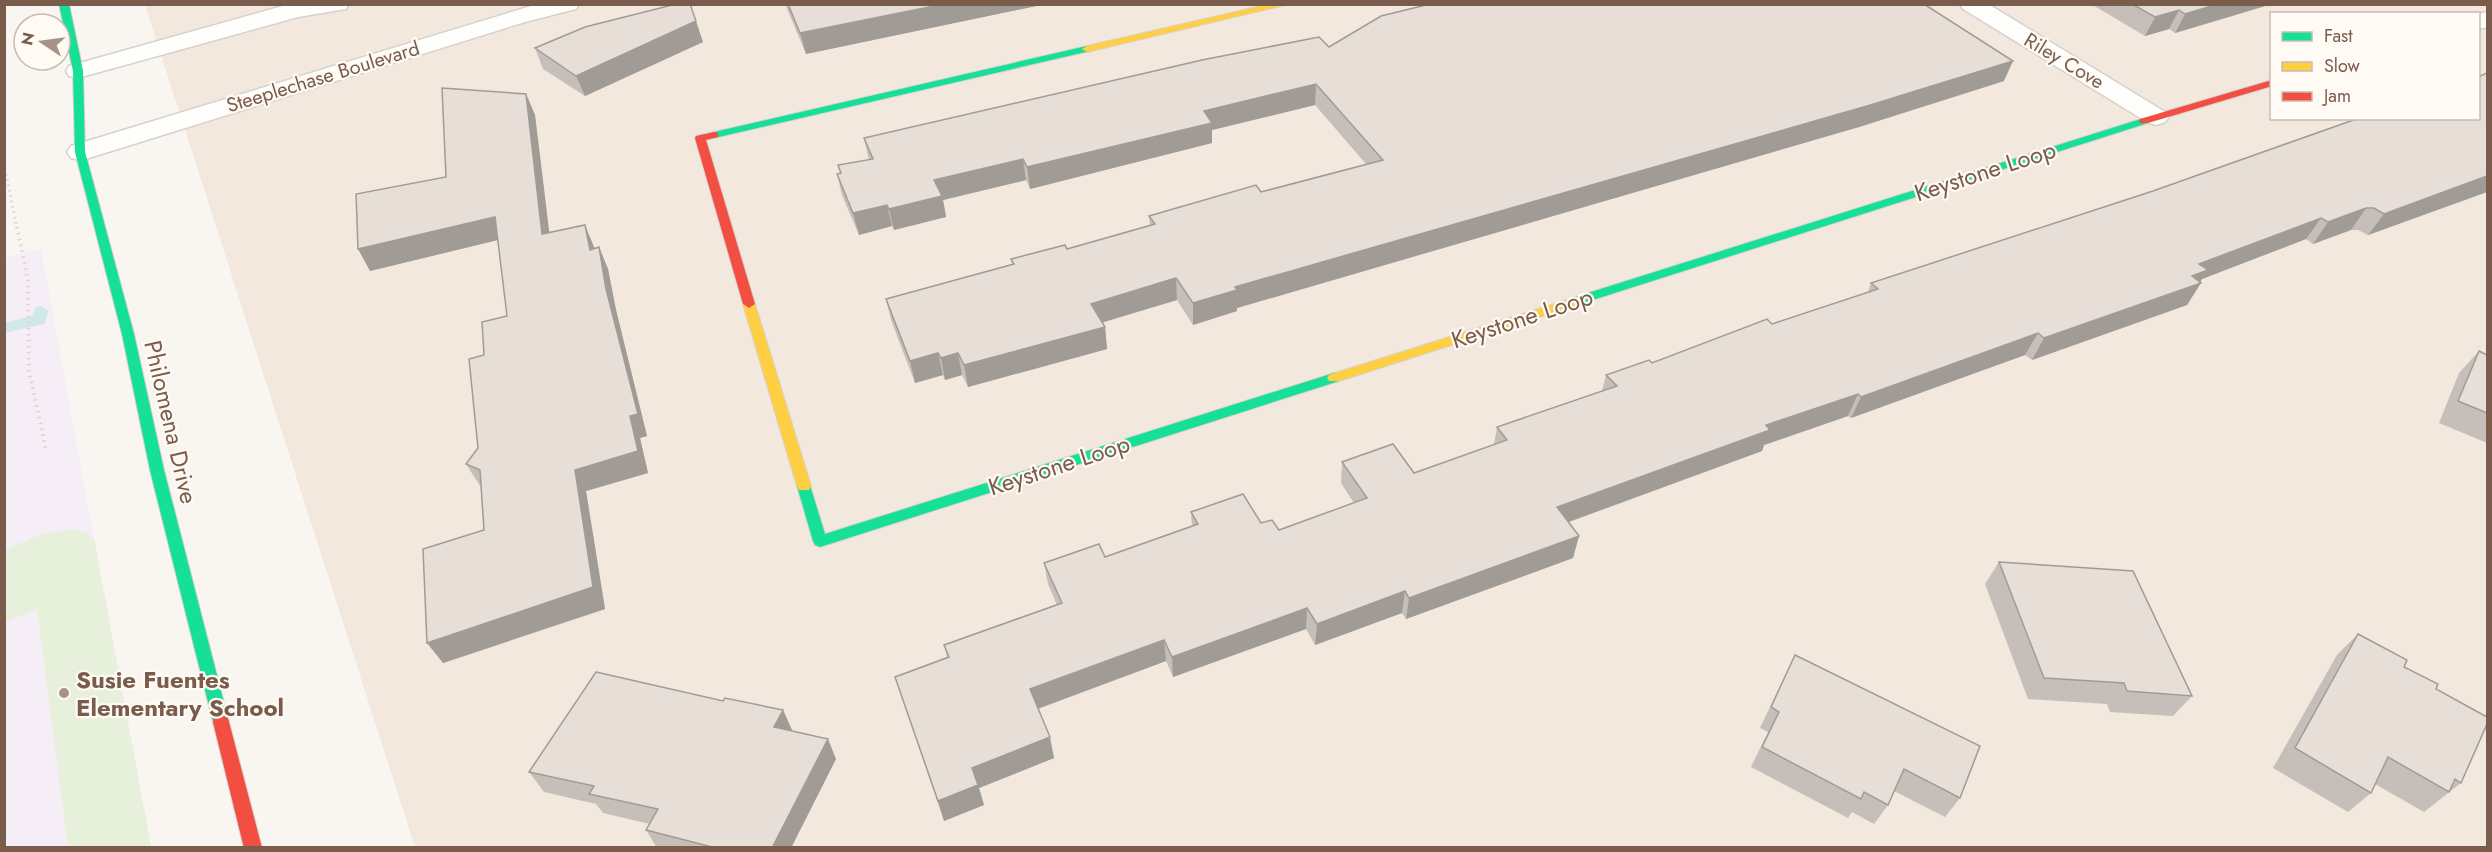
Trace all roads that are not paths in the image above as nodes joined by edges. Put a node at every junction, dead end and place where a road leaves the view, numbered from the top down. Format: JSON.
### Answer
{"nodes":[{"id":1,"x":64,"y":4,"type":"edge"},
{"id":2,"x":338,"y":4,"type":"edge"},
{"id":3,"x":568,"y":4,"type":"edge"},
{"id":4,"x":1286,"y":4,"type":"edge"},
{"id":5,"x":1971,"y":4,"type":"edge"},
{"id":6,"x":78,"y":71,"type":"junction"},
{"id":7,"x":2270,"y":83,"type":"edge"},
{"id":8,"x":2156,"y":117,"type":"junction"},
{"id":9,"x":80,"y":152,"type":"junction"},
{"id":10,"x":253,"y":848,"type":"edge"}],
"edges":[{"from":1,"to":6,"type":"street","name":"Philomena Drive"},
{"from":2,"to":6,"type":"street"},
{"from":3,"to":9,"type":"street","name":"Steeplechase Boulevard"},
{"from":4,"to":8,"type":"street","name":"Keystone Loop"},
{"from":5,"to":8,"type":"street","name":"Riley Cove"},
{"from":6,"to":9,"type":"street","name":"Philomena Drive"},
{"from":7,"to":8,"type":"street","name":"Keystone Loop"},
{"from":9,"to":10,"type":"street","name":"Philomena Drive"}]}
